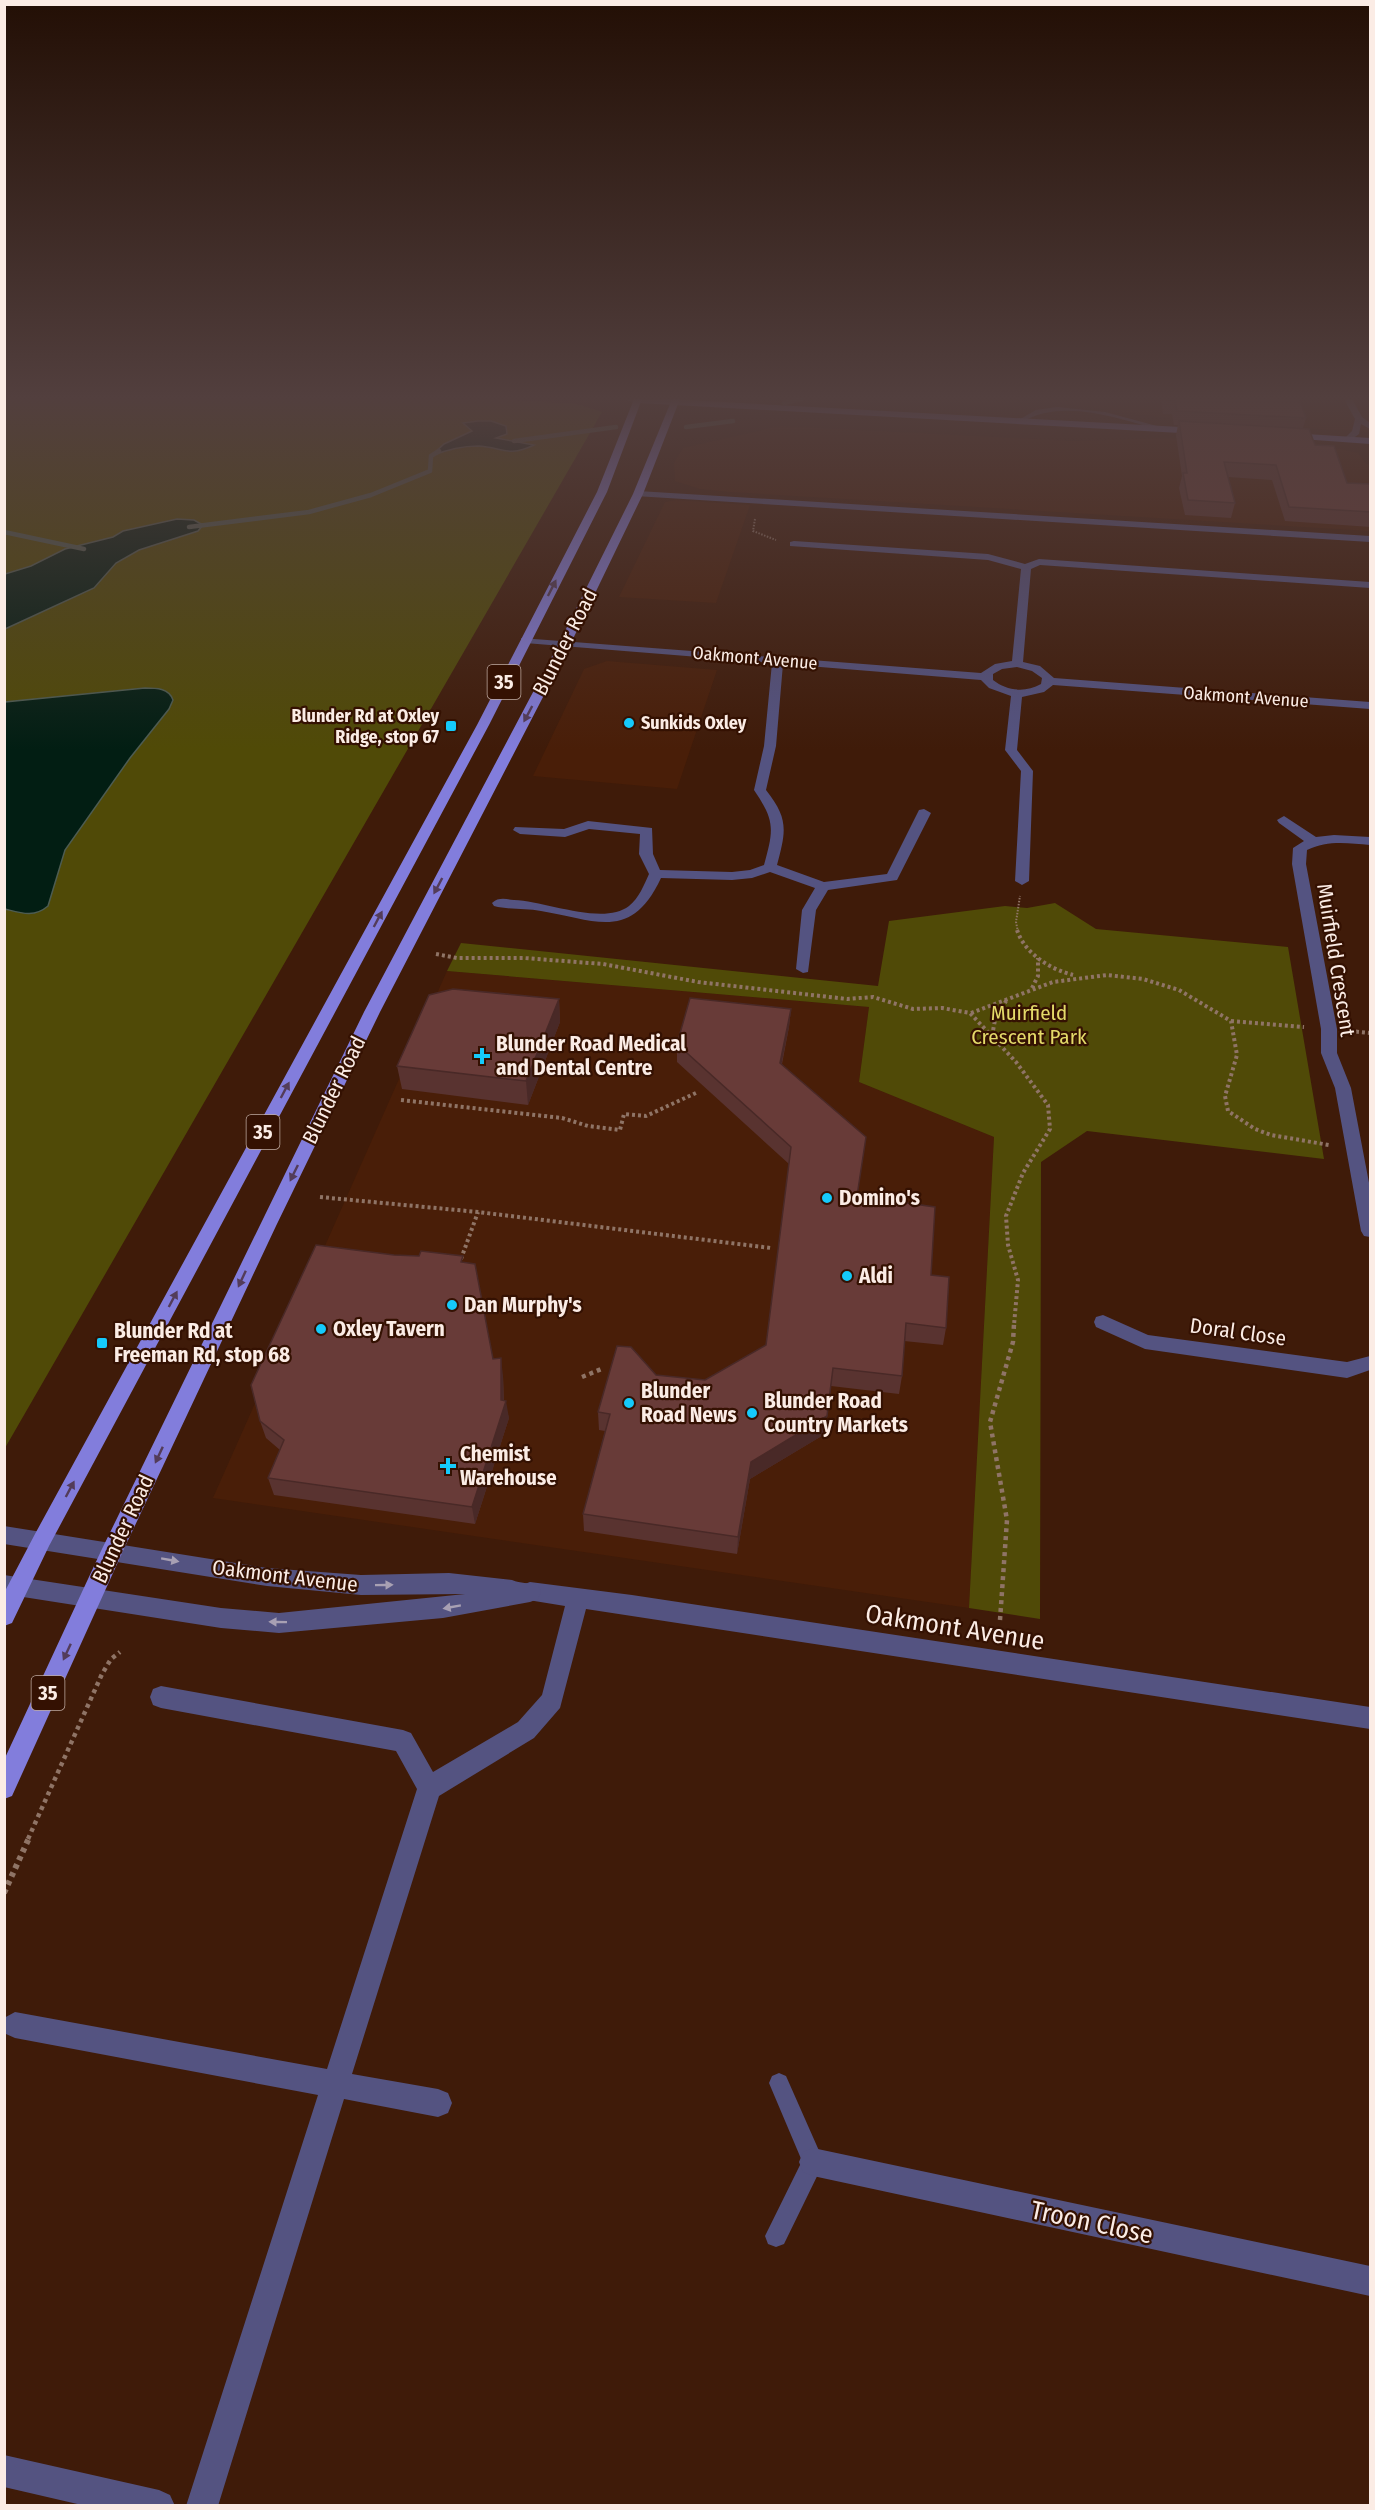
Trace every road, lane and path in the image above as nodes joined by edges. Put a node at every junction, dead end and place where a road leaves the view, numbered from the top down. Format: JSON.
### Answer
{"nodes":[{"id":1,"x":589,"y":516,"type":"edge"},
{"id":2,"x":627,"y":516,"type":"edge"},
{"id":3,"x":757,"y":516,"type":"edge"},
{"id":4,"x":1013,"y":516,"type":"edge"},
{"id":5,"x":1371,"y":539,"type":"edge"},
{"id":6,"x":794,"y":544,"type":"joint"},
{"id":7,"x":1026,"y":567,"type":"junction"},
{"id":8,"x":1371,"y":585,"type":"edge"},
{"id":9,"x":525,"y":640,"type":"junction"},
{"id":10,"x":565,"y":643,"type":"junction"},
{"id":11,"x":778,"y":660,"type":"junction"},
{"id":12,"x":1017,"y":664,"type":"junction"},
{"id":13,"x":986,"y":676,"type":"junction"},
{"id":14,"x":1049,"y":681,"type":"junction"},
{"id":15,"x":1017,"y":693,"type":"junction"},
{"id":16,"x":1371,"y":706,"type":"edge"},
{"id":17,"x":924,"y":813,"type":"dead end"},
{"id":18,"x":1284,"y":820,"type":"dead end"},
{"id":19,"x":520,"y":830,"type":"dead end"},
{"id":20,"x":1312,"y":841,"type":"junction"},
{"id":21,"x":1371,"y":841,"type":"edge"},
{"id":22,"x":770,"y":867,"type":"junction"},
{"id":23,"x":656,"y":874,"type":"junction"},
{"id":24,"x":1022,"y":881,"type":"joint"},
{"id":25,"x":823,"y":886,"type":"junction"},
{"id":26,"x":499,"y":903,"type":"dead end"},
{"id":27,"x":436,"y":954,"type":"dead end"},
{"id":28,"x":1038,"y":958,"type":"junction"},
{"id":29,"x":803,"y":969,"type":"dead end"},
{"id":30,"x":1077,"y":976,"type":"junction"},
{"id":31,"x":1032,"y":989,"type":"junction"},
{"id":32,"x":1006,"y":1001,"type":"junction"},
{"id":33,"x":970,"y":1013,"type":"junction"},
{"id":34,"x":1230,"y":1021,"type":"junction"},
{"id":35,"x":1329,"y":1029,"type":"junction"},
{"id":36,"x":992,"y":1036,"type":"junction"},
{"id":37,"x":698,"y":1092,"type":"dead end"},
{"id":38,"x":401,"y":1100,"type":"dead end"},
{"id":39,"x":1356,"y":1150,"type":"junction"},
{"id":40,"x":320,"y":1197,"type":"dead end"},
{"id":41,"x":478,"y":1212,"type":"junction"},
{"id":42,"x":1371,"y":1231,"type":"edge"},
{"id":43,"x":771,"y":1248,"type":"dead end"},
{"id":44,"x":460,"y":1263,"type":"edge"},
{"id":45,"x":1103,"y":1322,"type":"dead end"},
{"id":46,"x":1371,"y":1363,"type":"edge"},
{"id":47,"x":604,"y":1368,"type":"dead end"},
{"id":48,"x":582,"y":1377,"type":"dead end"},
{"id":49,"x":4,"y":1536,"type":"edge"},
{"id":50,"x":42,"y":1540,"type":"junction"},
{"id":51,"x":112,"y":1551,"type":"junction"},
{"id":52,"x":12,"y":1585,"type":"edge"},
{"id":53,"x":530,"y":1592,"type":"junction"},
{"id":54,"x":90,"y":1598,"type":"junction"},
{"id":55,"x":577,"y":1600,"type":"junction"},
{"id":56,"x":4,"y":1616,"type":"edge"},
{"id":57,"x":1000,"y":1620,"type":"dead end"},
{"id":58,"x":120,"y":1652,"type":"dead end"},
{"id":59,"x":161,"y":1697,"type":"dead end"},
{"id":60,"x":1371,"y":1718,"type":"edge"},
{"id":61,"x":4,"y":1788,"type":"edge"},
{"id":62,"x":429,"y":1788,"type":"junction"},
{"id":63,"x":4,"y":1893,"type":"edge"},
{"id":64,"x":15,"y":2025,"type":"dead end"},
{"id":65,"x":779,"y":2083,"type":"dead end"},
{"id":66,"x":334,"y":2085,"type":"junction"},
{"id":67,"x":438,"y":2103,"type":"dead end"},
{"id":68,"x":813,"y":2162,"type":"junction"},
{"id":69,"x":776,"y":2236,"type":"dead end"},
{"id":70,"x":1371,"y":2281,"type":"edge"},
{"id":71,"x":4,"y":2471,"type":"edge"},
{"id":72,"x":159,"y":2505,"type":"edge"},
{"id":73,"x":202,"y":2505,"type":"edge"}],
"edges":[{"from":9,"to":1,"type":"main road","name":"Blunder Road","number":"35","one_way":true},
{"from":2,"to":10,"type":"main road","name":"Blunder Road","number":"35"},
{"from":3,"to":6,"type":"path"},
{"from":4,"to":5,"type":"street"},
{"from":6,"to":7,"type":"street"},
{"from":7,"to":8,"type":"street"},
{"from":7,"to":12,"type":"street"},
{"from":9,"to":10,"type":"street","name":"Oakmont Avenue"},
{"from":50,"to":9,"type":"main road","name":"Blunder Road","number":"35","one_way":true},
{"from":10,"to":11,"type":"street","name":"Oakmont Avenue"},
{"from":10,"to":51,"type":"main road","name":"Blunder Road","number":"35","one_way":true},
{"from":11,"to":13,"type":"street","name":"Oakmont Avenue"},
{"from":11,"to":22,"type":"street"},
{"from":12,"to":13,"type":"street"},
{"from":12,"to":14,"type":"street"},
{"from":13,"to":15,"type":"street"},
{"from":14,"to":15,"type":"street"},
{"from":14,"to":16,"type":"street","name":"Oakmont Avenue"},
{"from":15,"to":24,"type":"street"},
{"from":17,"to":25,"type":"street"},
{"from":18,"to":20,"type":"street"},
{"from":19,"to":23,"type":"street"},
{"from":20,"to":21,"type":"street"},
{"from":20,"to":35,"type":"street","name":"Muirfield Crescent"},
{"from":22,"to":23,"type":"street"},
{"from":22,"to":25,"type":"street"},
{"from":23,"to":26,"type":"street"},
{"from":24,"to":28,"type":"path"},
{"from":25,"to":29,"type":"street"},
{"from":27,"to":33,"type":"path"},
{"from":28,"to":30,"type":"path"},
{"from":28,"to":31,"type":"path"},
{"from":30,"to":31,"type":"path"},
{"from":30,"to":34,"type":"path"},
{"from":31,"to":32,"type":"path"},
{"from":32,"to":33,"type":"path"},
{"from":32,"to":36,"type":"path"},
{"from":33,"to":36,"type":"path"},
{"from":34,"to":35,"type":"path"},
{"from":34,"to":39,"type":"path"},
{"from":35,"to":39,"type":"street","name":"Muirfield Crescent"},
{"from":36,"to":57,"type":"path"},
{"from":37,"to":38,"type":"path"},
{"from":39,"to":42,"type":"street","name":"Muirfield Crescent"},
{"from":40,"to":41,"type":"path"},
{"from":41,"to":43,"type":"path"},
{"from":41,"to":44,"type":"path"},
{"from":45,"to":46,"type":"street","name":"Doral Close"},
{"from":47,"to":48,"type":"path"},
{"from":49,"to":50,"type":"street","name":"Oakmont Avenue"},
{"from":50,"to":51,"type":"street","name":"Oakmont Avenue"},
{"from":50,"to":52,"type":"main road","name":"Blunder Road","number":"35"},
{"from":51,"to":53,"type":"street","name":"Oakmont Avenue","one_way":true},
{"from":51,"to":54,"type":"main road","name":"Blunder Road","number":"35"},
{"from":52,"to":54,"type":"street","name":"Oakmont Avenue"},
{"from":52,"to":56,"type":"main road","name":"Blunder Road","number":"35"},
{"from":53,"to":54,"type":"street","name":"Oakmont Avenue","one_way":true},
{"from":53,"to":55,"type":"street","name":"Oakmont Avenue"},
{"from":54,"to":61,"type":"main road","name":"Blunder Road","number":"35","one_way":true},
{"from":55,"to":60,"type":"street","name":"Oakmont Avenue"},
{"from":55,"to":62,"type":"street"},
{"from":58,"to":63,"type":"path"},
{"from":59,"to":62,"type":"street"},
{"from":62,"to":66,"type":"street"},
{"from":64,"to":66,"type":"street"},
{"from":65,"to":68,"type":"lane"},
{"from":66,"to":67,"type":"street"},
{"from":66,"to":73,"type":"street"},
{"from":68,"to":69,"type":"lane"},
{"from":68,"to":70,"type":"street","name":"Troon Close"},
{"from":71,"to":72,"type":"street"}]}
